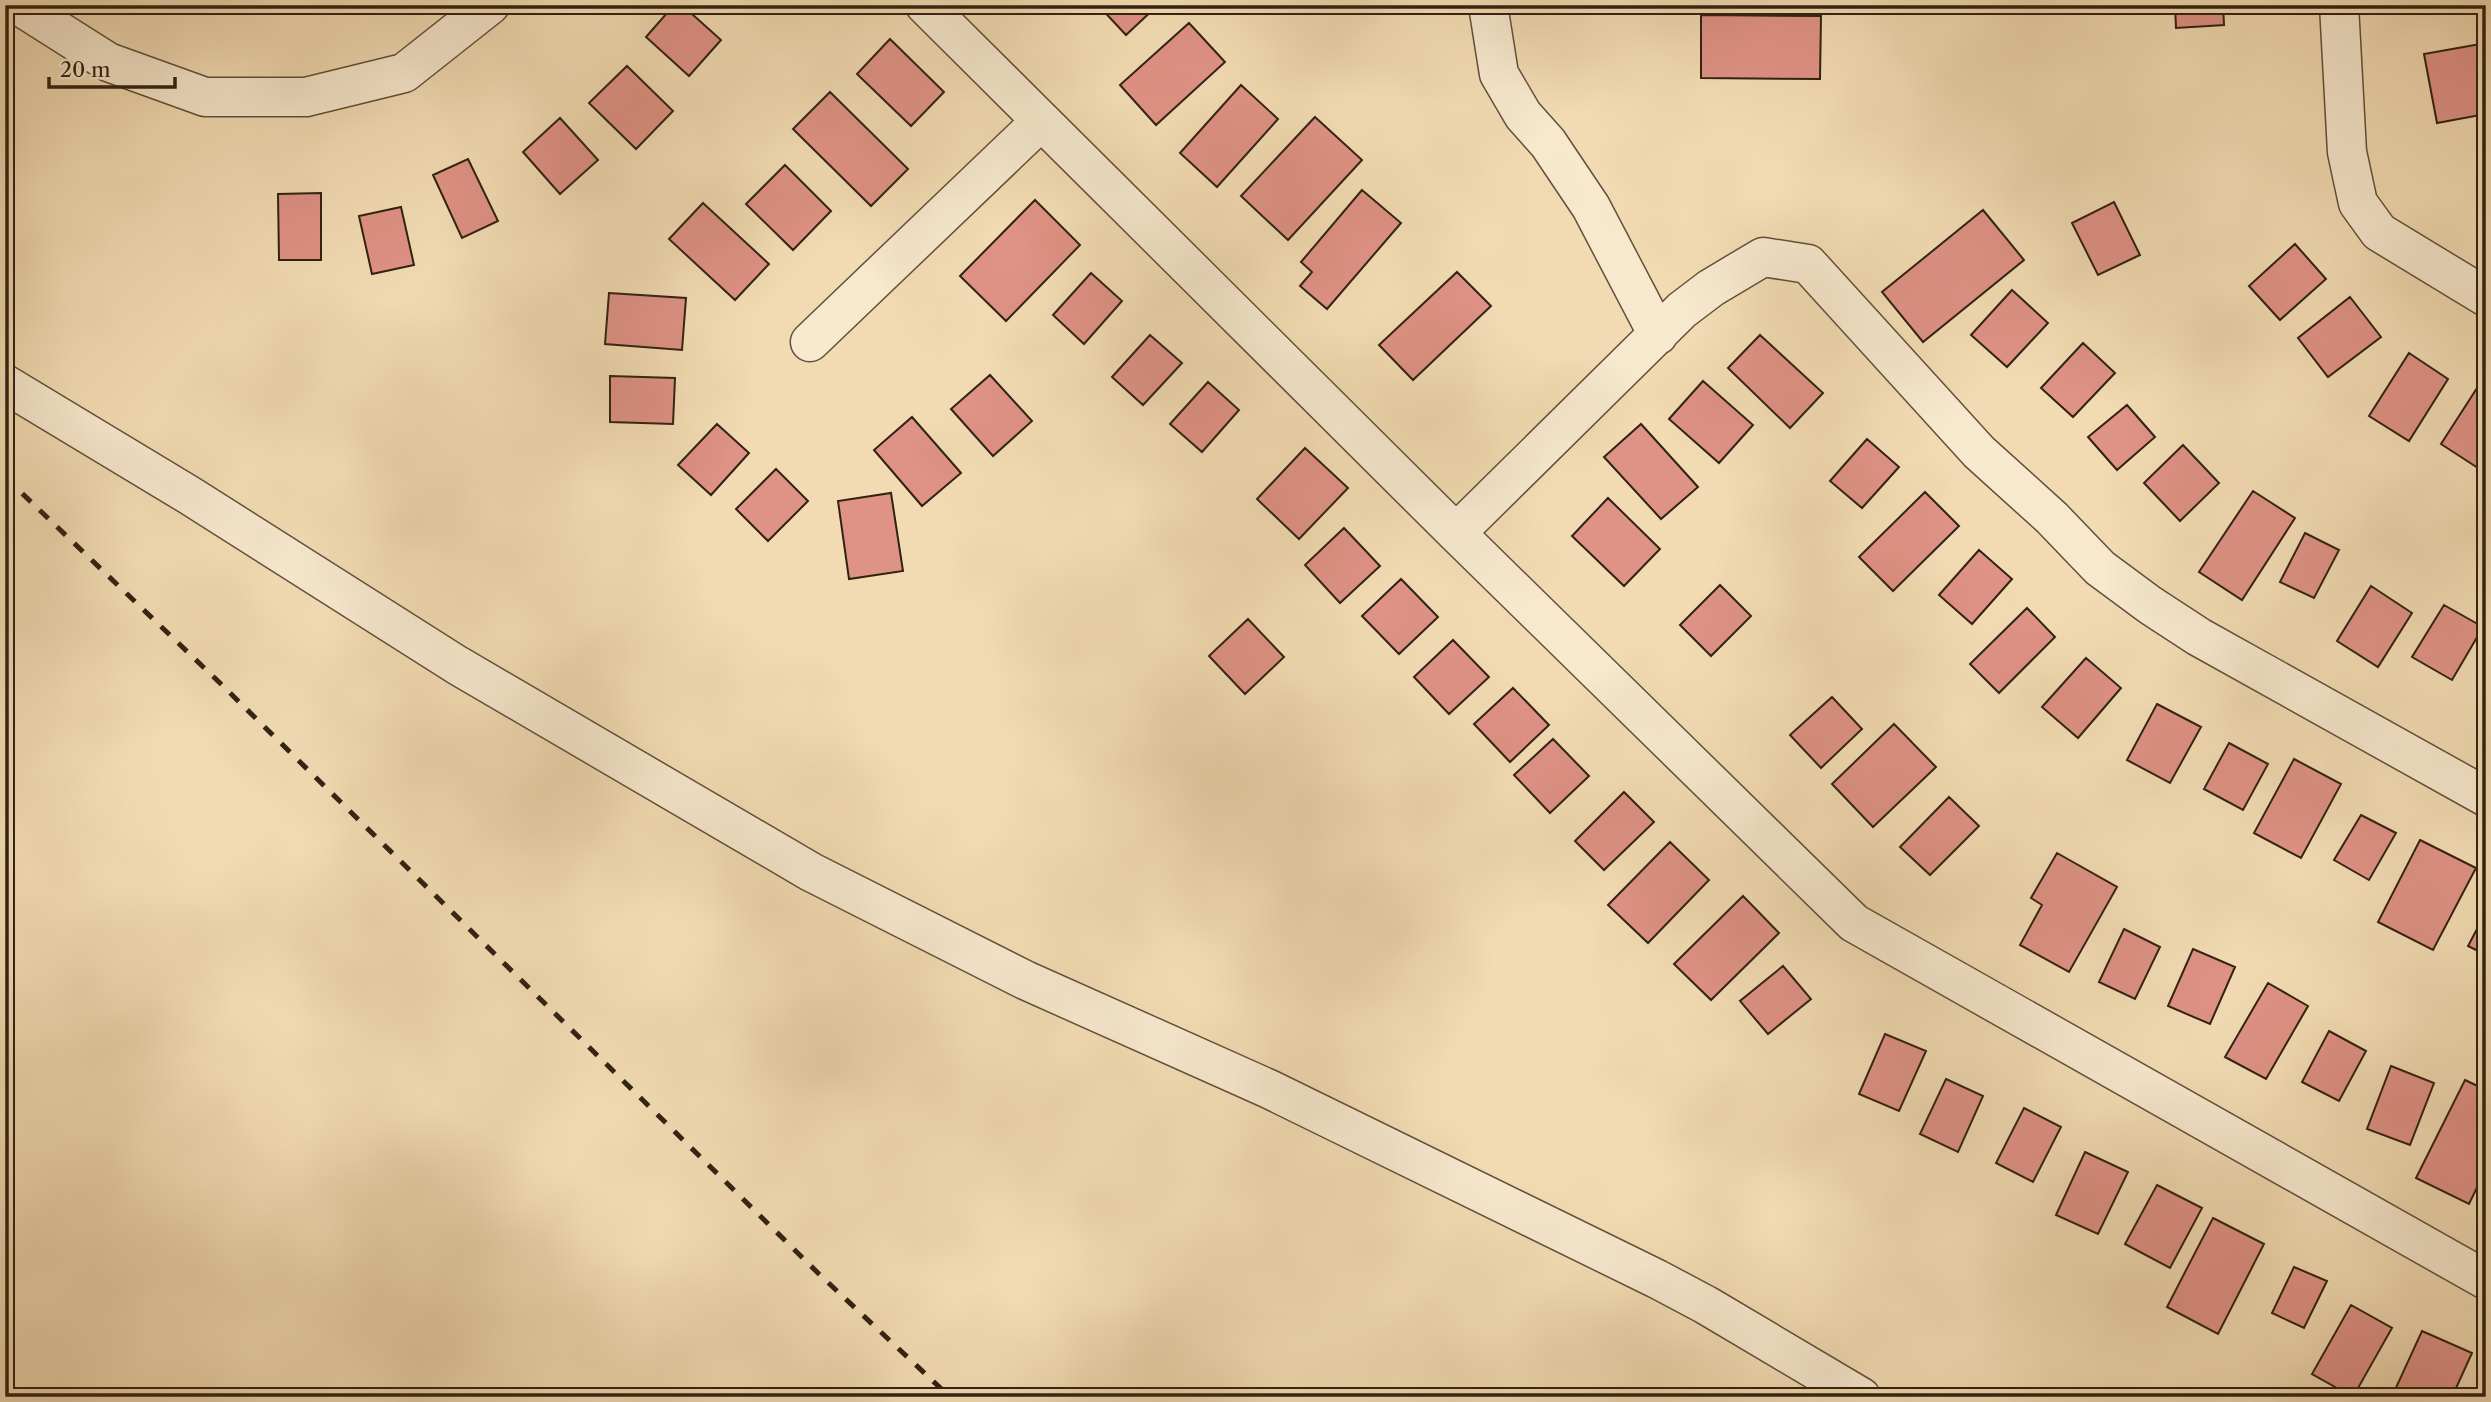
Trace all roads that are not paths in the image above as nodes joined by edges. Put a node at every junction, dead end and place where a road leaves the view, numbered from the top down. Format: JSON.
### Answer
{"nodes":[{"id":1,"x":18,"y":5,"type":"edge"},
{"id":2,"x":491,"y":5,"type":"edge"},
{"id":3,"x":925,"y":5,"type":"edge"},
{"id":4,"x":1488,"y":5,"type":"edge"},
{"id":5,"x":2339,"y":5,"type":"edge"},
{"id":6,"x":1041,"y":121,"type":"junction"},
{"id":7,"x":2486,"y":297,"type":"edge"},
{"id":8,"x":1658,"y":335,"type":"junction"},
{"id":9,"x":810,"y":342,"type":"dead end"},
{"id":10,"x":5,"y":384,"type":"edge"},
{"id":11,"x":1456,"y":533,"type":"junction"},
{"id":12,"x":2486,"y":797,"type":"edge"},
{"id":13,"x":2486,"y":1280,"type":"edge"},
{"id":14,"x":1861,"y":1397,"type":"edge"}],
"edges":[{"from":1,"to":2,"type":"street"},
{"from":3,"to":6,"type":"street"},
{"from":4,"to":8,"type":"street"},
{"from":5,"to":7,"type":"street"},
{"from":6,"to":9,"type":"street"},
{"from":6,"to":11,"type":"street"},
{"from":8,"to":11,"type":"street"},
{"from":8,"to":12,"type":"street"},
{"from":10,"to":14,"type":"street"},
{"from":11,"to":13,"type":"street"}]}
